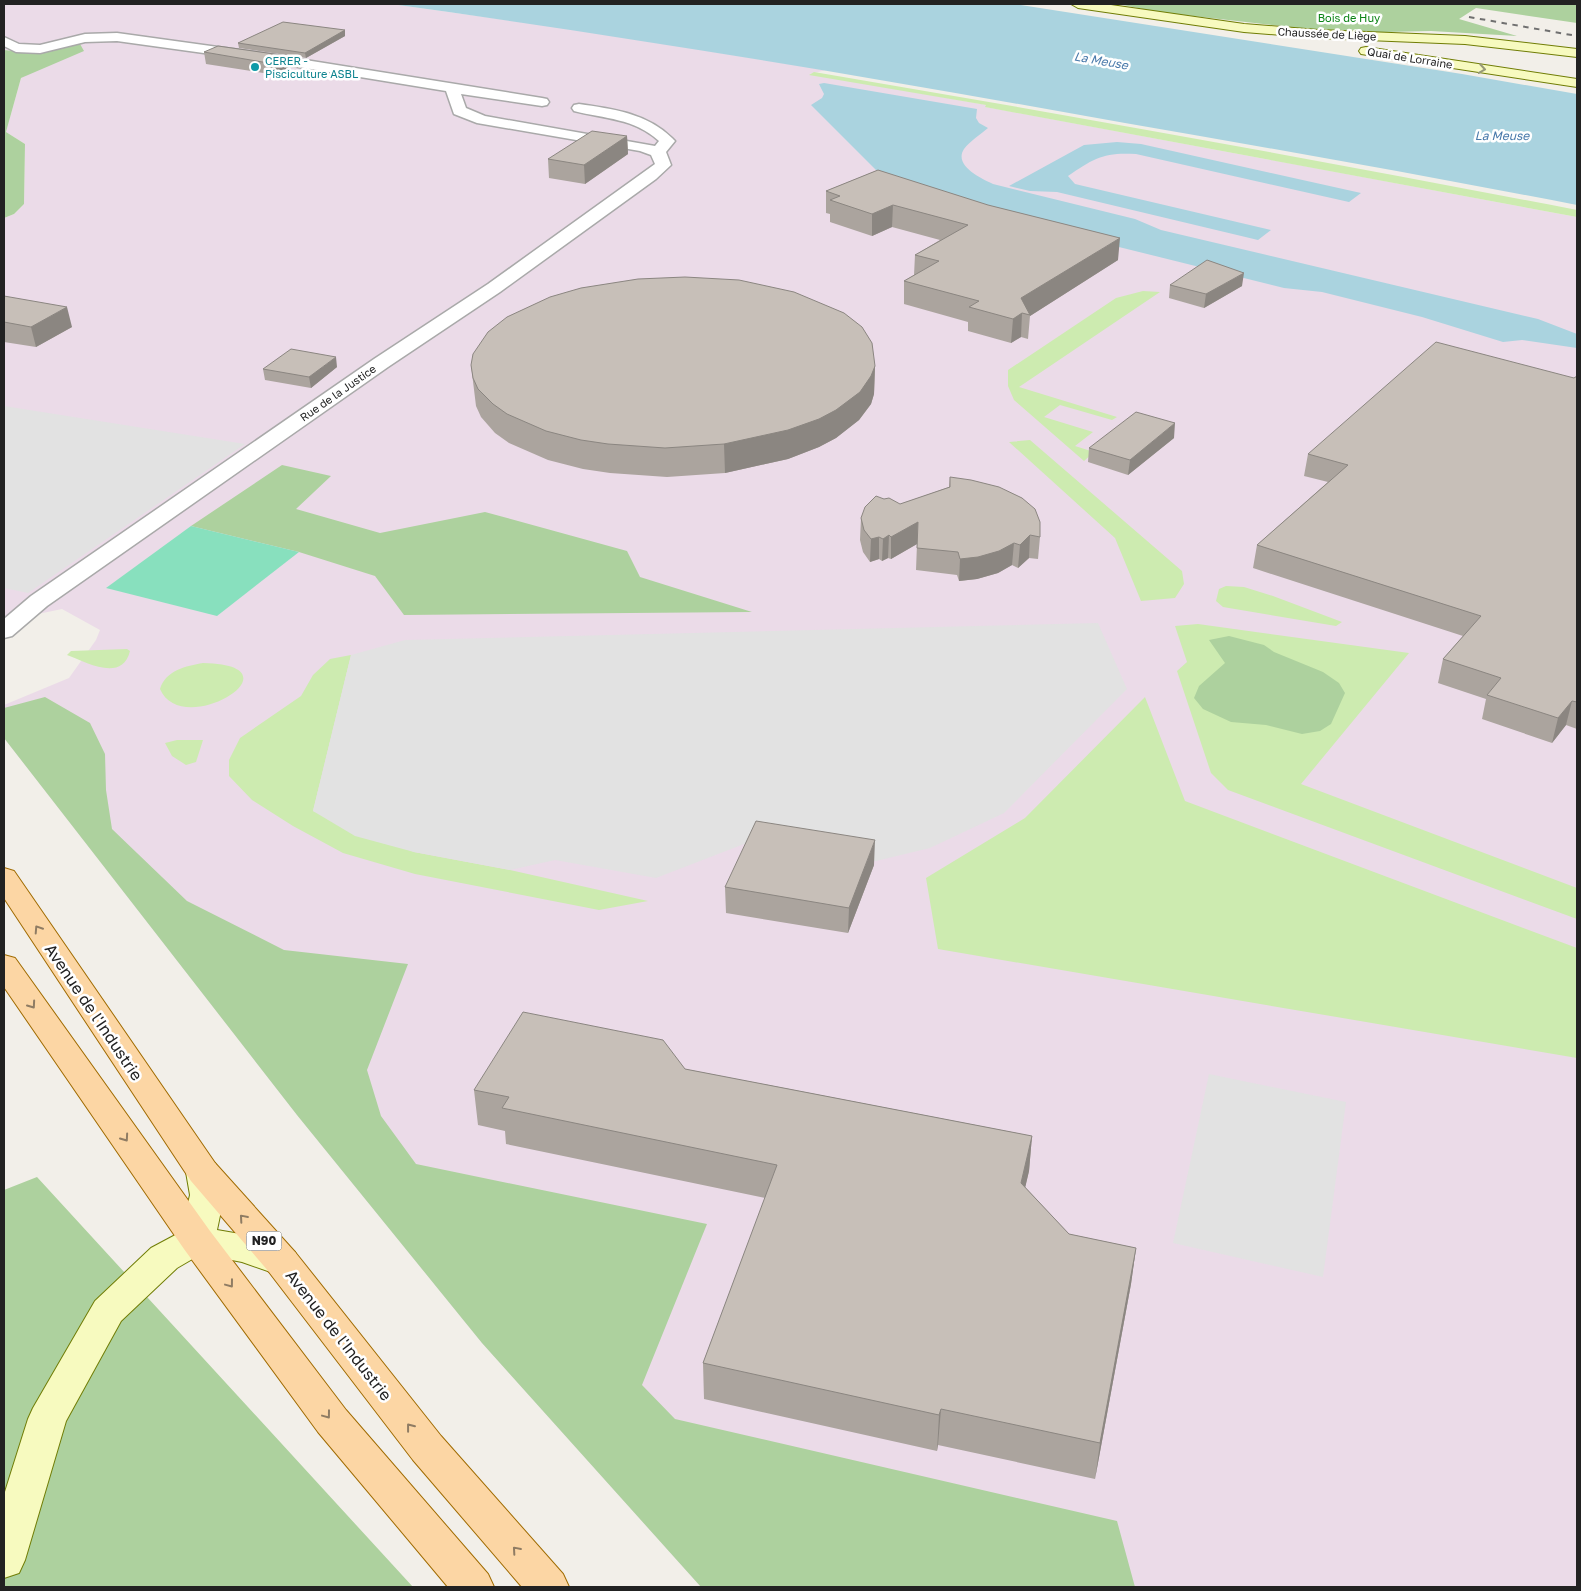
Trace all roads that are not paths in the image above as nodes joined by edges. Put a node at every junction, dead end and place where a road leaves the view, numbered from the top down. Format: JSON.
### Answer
{"nodes":[{"id":1,"x":1078,"y":4,"type":"edge"},
{"id":2,"x":1244,"y":28,"type":"junction"},
{"id":3,"x":4,"y":41,"type":"edge"},
{"id":4,"x":1577,"y":53,"type":"edge"},
{"id":5,"x":1577,"y":59,"type":"edge"},
{"id":6,"x":1577,"y":83,"type":"edge"},
{"id":7,"x":452,"y":88,"type":"junction"},
{"id":8,"x":542,"y":102,"type":"dead end"},
{"id":9,"x":579,"y":108,"type":"dead end"},
{"id":10,"x":658,"y":152,"type":"junction"},
{"id":11,"x":4,"y":631,"type":"edge"},
{"id":12,"x":4,"y":877,"type":"edge"},
{"id":13,"x":4,"y":965,"type":"edge"},
{"id":14,"x":203,"y":1172,"type":"junction"},
{"id":15,"x":197,"y":1240,"type":"junction"},
{"id":16,"x":282,"y":1262,"type":"junction"},
{"id":17,"x":4,"y":1560,"type":"edge"},
{"id":18,"x":473,"y":1587,"type":"edge"},
{"id":19,"x":548,"y":1587,"type":"edge"}],
"edges":[{"from":1,"to":2,"type":"main road","name":"Chaussée de Liège"},
{"from":2,"to":4,"type":"main road","name":"Chaussée de Liège"},
{"from":2,"to":6,"type":"main road","name":"Quai de Lorraine","one_way":true},
{"from":3,"to":7,"type":"street"},
{"from":5,"to":6,"type":"main road"},
{"from":7,"to":8,"type":"street"},
{"from":7,"to":10,"type":"street"},
{"from":9,"to":10,"type":"street","name":"Rue de la Justice"},
{"from":10,"to":11,"type":"street","name":"Rue de la Justice"},
{"from":14,"to":12,"type":"main road","name":"Avenue de l'Industrie","number":"N90","one_way":true},
{"from":13,"to":15,"type":"main road","one_way":true},
{"from":14,"to":15,"type":"main road"},
{"from":16,"to":14,"type":"main road","name":"Avenue de l'Industrie","number":"N90","one_way":true},
{"from":15,"to":16,"type":"main road"},
{"from":15,"to":17,"type":"main road"},
{"from":15,"to":18,"type":"main road","one_way":true},
{"from":19,"to":16,"type":"main road","name":"Avenue de l'Industrie","number":"N90","one_way":true}]}
